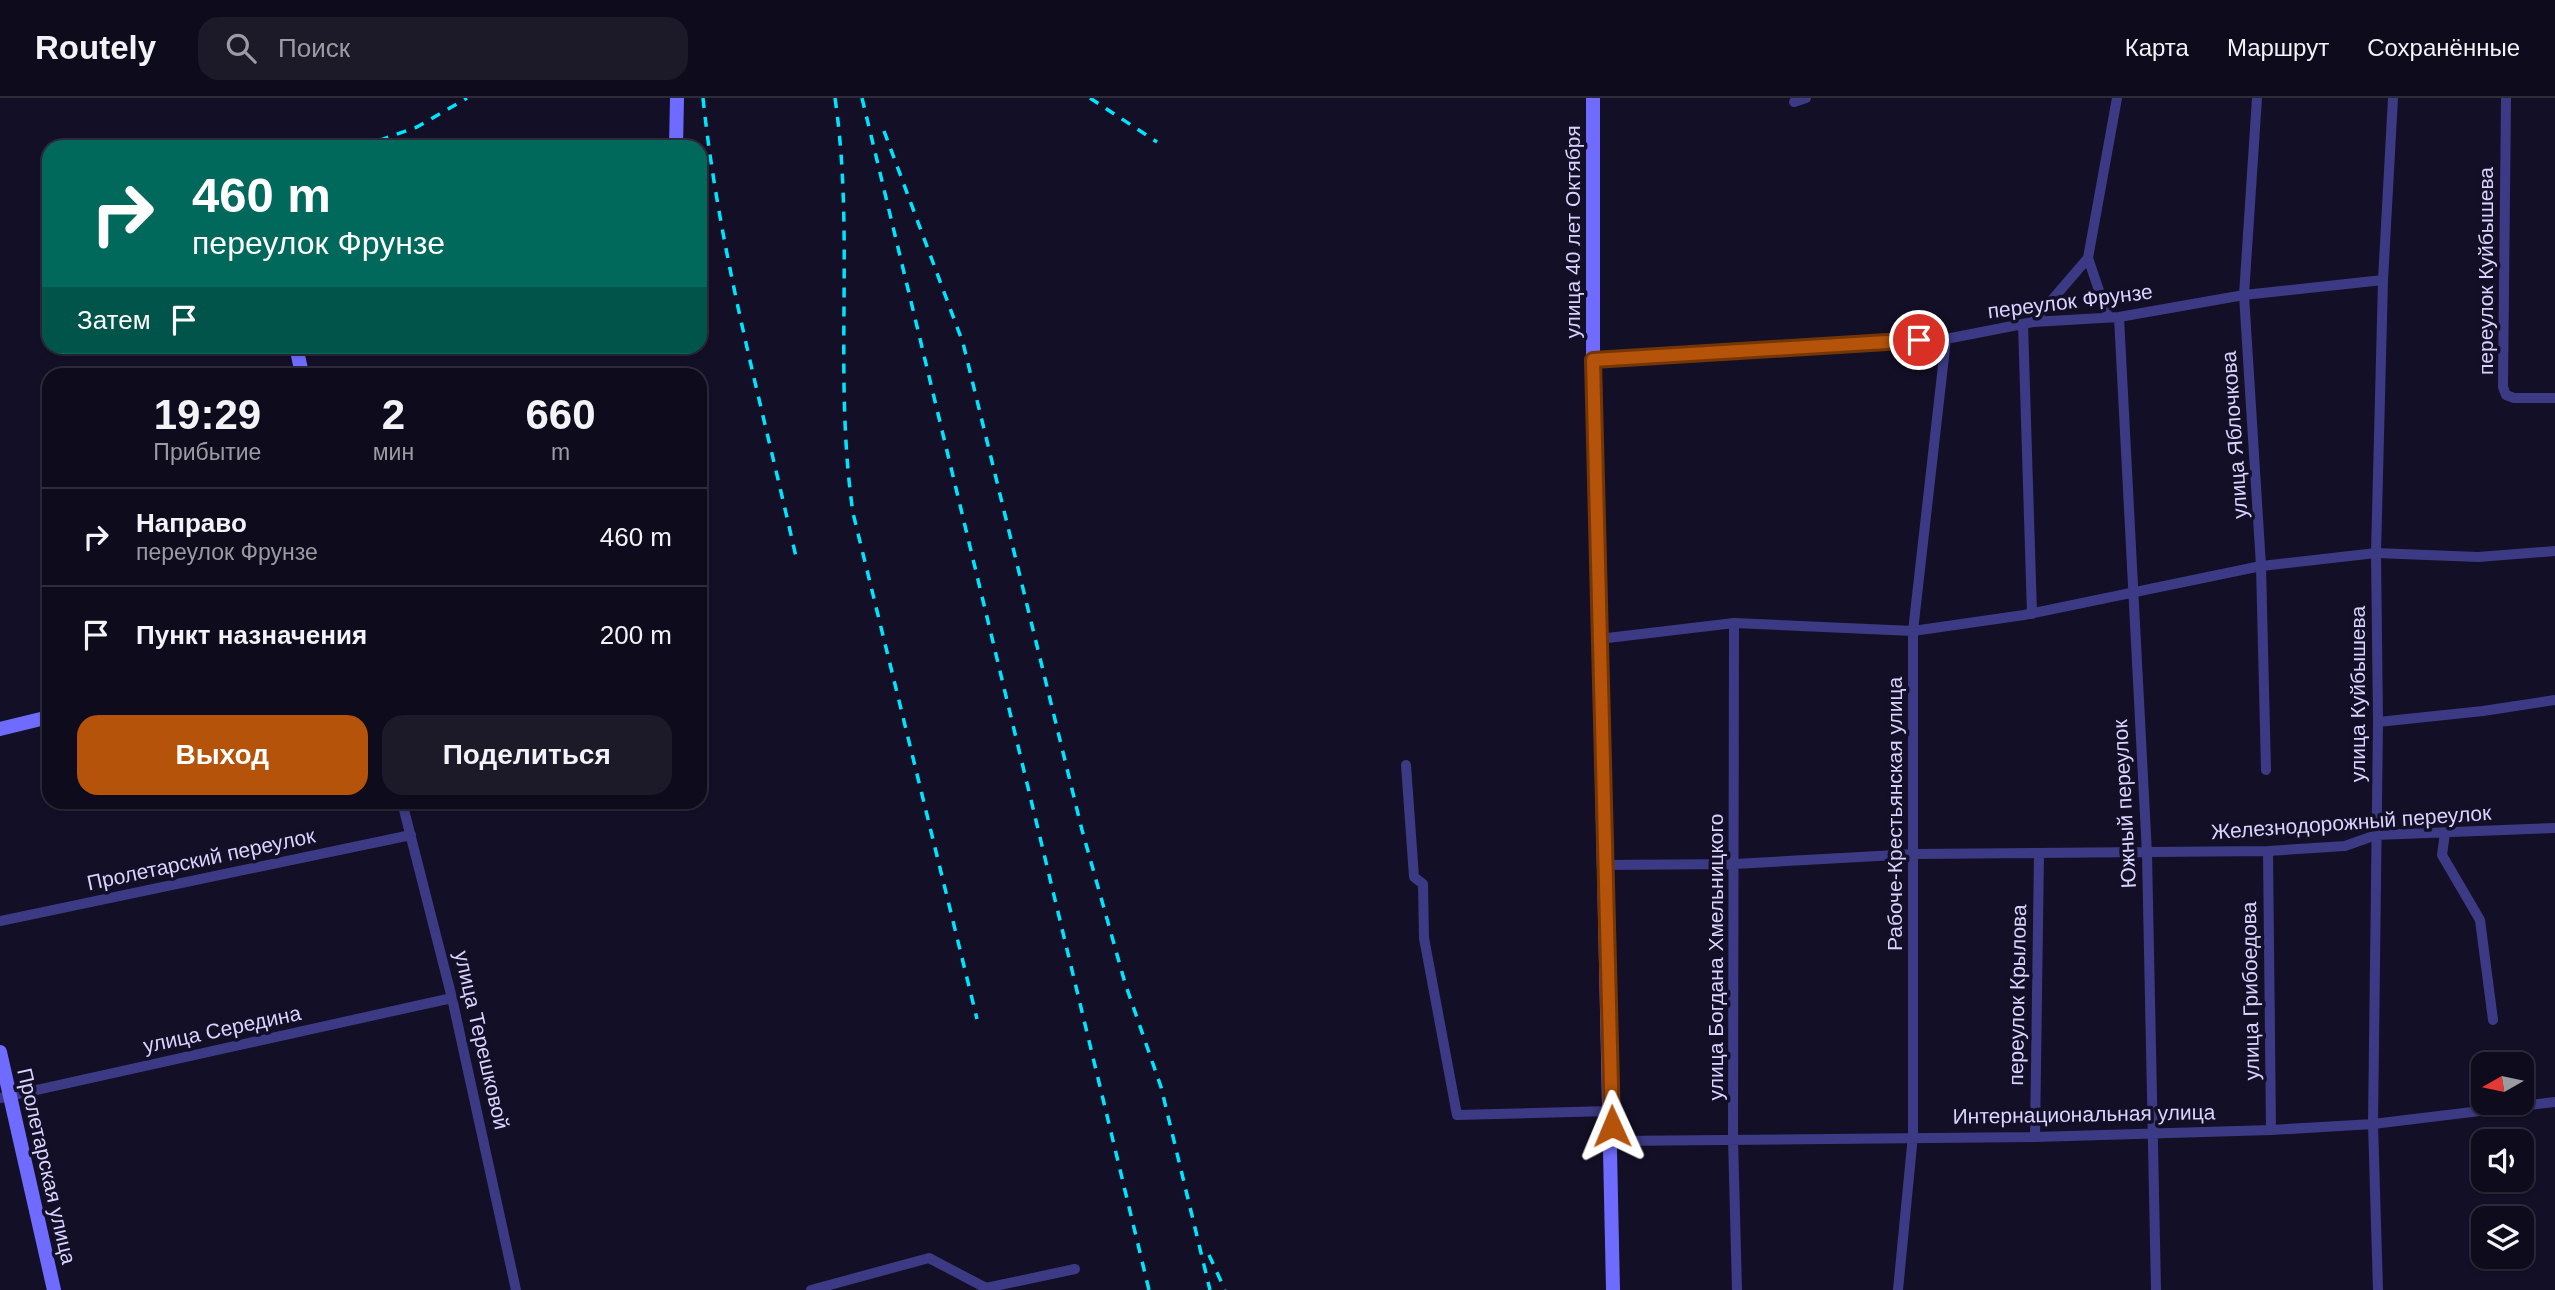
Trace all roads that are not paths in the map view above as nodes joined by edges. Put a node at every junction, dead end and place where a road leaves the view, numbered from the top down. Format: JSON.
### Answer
{"nodes":[{"id":1,"x":677,"y":98,"type":"edge"},
{"id":2,"x":1593,"y":98,"type":"edge"},
{"id":3,"x":1806,"y":98,"type":"edge"},
{"id":4,"x":2117,"y":98,"type":"edge"},
{"id":5,"x":2257,"y":98,"type":"edge"},
{"id":6,"x":2393,"y":98,"type":"edge"},
{"id":7,"x":2506,"y":98,"type":"edge"},
{"id":8,"x":1794,"y":102,"type":"dead end"},
{"id":9,"x":676,"y":140,"type":"edge"},
{"id":10,"x":2088,"y":258,"type":"junction"},
{"id":11,"x":2383,"y":280,"type":"junction"},
{"id":12,"x":2244,"y":295,"type":"junction"},
{"id":13,"x":2114,"y":317,"type":"junction"},
{"id":14,"x":2028,"y":323,"type":"junction"},
{"id":15,"x":1946,"y":339,"type":"junction"},
{"id":16,"x":1593,"y":360,"type":"junction"},
{"id":17,"x":2555,"y":398,"type":"edge"},
{"id":18,"x":2555,"y":551,"type":"edge"},
{"id":19,"x":2375,"y":553,"type":"junction"},
{"id":20,"x":2261,"y":566,"type":"junction"},
{"id":21,"x":2132,"y":592,"type":"junction"},
{"id":22,"x":2032,"y":614,"type":"junction"},
{"id":23,"x":1734,"y":623,"type":"junction"},
{"id":24,"x":1913,"y":631,"type":"junction"},
{"id":25,"x":1599,"y":639,"type":"junction"},
{"id":26,"x":2555,"y":699,"type":"edge"},
{"id":27,"x":42,"y":719,"type":"edge"},
{"id":28,"x":2378,"y":722,"type":"junction"},
{"id":29,"x":0,"y":729,"type":"edge"},
{"id":30,"x":1406,"y":765,"type":"dead end"},
{"id":31,"x":2266,"y":769,"type":"dead end"},
{"id":32,"x":404,"y":809,"type":"edge"},
{"id":33,"x":2555,"y":828,"type":"edge"},
{"id":34,"x":2445,"y":833,"type":"junction"},
{"id":35,"x":411,"y":835,"type":"junction"},
{"id":36,"x":2376,"y":835,"type":"junction"},
{"id":37,"x":2268,"y":851,"type":"junction"},
{"id":38,"x":2039,"y":853,"type":"junction"},
{"id":39,"x":1914,"y":854,"type":"junction"},
{"id":40,"x":2147,"y":854,"type":"junction"},
{"id":41,"x":1735,"y":864,"type":"junction"},
{"id":42,"x":1604,"y":865,"type":"junction"},
{"id":43,"x":0,"y":921,"type":"edge"},
{"id":44,"x":452,"y":998,"type":"junction"},
{"id":45,"x":2493,"y":1020,"type":"dead end"},
{"id":46,"x":0,"y":1052,"type":"edge"},
{"id":47,"x":5,"y":1097,"type":"edge"},
{"id":48,"x":2555,"y":1102,"type":"edge"},
{"id":49,"x":1611,"y":1111,"type":"junction"},
{"id":50,"x":2372,"y":1124,"type":"junction"},
{"id":51,"x":2271,"y":1130,"type":"junction"},
{"id":52,"x":2151,"y":1134,"type":"junction"},
{"id":53,"x":1913,"y":1135,"type":"junction"},
{"id":54,"x":2035,"y":1136,"type":"junction"},
{"id":55,"x":1733,"y":1138,"type":"junction"},
{"id":56,"x":1612,"y":1141,"type":"junction"},
{"id":57,"x":1075,"y":1269,"type":"dead end"},
{"id":58,"x":987,"y":1289,"type":"edge"},
{"id":59,"x":54,"y":1290,"type":"edge"},
{"id":60,"x":516,"y":1290,"type":"edge"},
{"id":61,"x":811,"y":1290,"type":"edge"},
{"id":62,"x":1613,"y":1290,"type":"edge"},
{"id":63,"x":1737,"y":1290,"type":"edge"},
{"id":64,"x":1898,"y":1290,"type":"edge"},
{"id":65,"x":2156,"y":1290,"type":"edge"},
{"id":66,"x":2378,"y":1290,"type":"edge"}],
"edges":[{"from":1,"to":9,"type":"street"},
{"from":2,"to":16,"type":"street","name":"улица 40 лет Октября"},
{"from":3,"to":8,"type":"street"},
{"from":4,"to":10,"type":"street"},
{"from":5,"to":12,"type":"street","name":"улица Яблочкова"},
{"from":6,"to":11,"type":"street","name":"улица Куйбышева"},
{"from":7,"to":17,"type":"street","name":"переулок Куйбышева"},
{"from":10,"to":13,"type":"street","name":"Южный переулок"},
{"from":10,"to":14,"type":"street"},
{"from":11,"to":12,"type":"street","name":"переулок Фрунзе"},
{"from":11,"to":19,"type":"street","name":"улица Куйбышева"},
{"from":12,"to":13,"type":"street","name":"переулок Фрунзе"},
{"from":12,"to":20,"type":"street","name":"улица Яблочкова"},
{"from":13,"to":14,"type":"street","name":"переулок Фрунзе"},
{"from":13,"to":21,"type":"street","name":"Южный переулок"},
{"from":14,"to":15,"type":"street","name":"переулок Фрунзе"},
{"from":14,"to":22,"type":"street"},
{"from":15,"to":16,"type":"street","name":"переулок Фрунзе"},
{"from":15,"to":24,"type":"street","name":"Рабоче-Крестьянская улица"},
{"from":16,"to":25,"type":"street","name":"улица 40 лет Октября"},
{"from":18,"to":19,"type":"street"},
{"from":19,"to":20,"type":"street"},
{"from":19,"to":28,"type":"street","name":"улица Куйбышева"},
{"from":20,"to":21,"type":"street"},
{"from":20,"to":31,"type":"street","name":"улица Яблочкова"},
{"from":21,"to":22,"type":"street"},
{"from":21,"to":40,"type":"street","name":"Южный переулок"},
{"from":22,"to":24,"type":"street"},
{"from":23,"to":24,"type":"street"},
{"from":23,"to":25,"type":"street"},
{"from":23,"to":41,"type":"street","name":"улица Богдана Хмельницкого"},
{"from":24,"to":39,"type":"street","name":"Рабоче-Крестьянская улица"},
{"from":25,"to":42,"type":"street","name":"улица 40 лет Октября"},
{"from":26,"to":28,"type":"street"},
{"from":27,"to":29,"type":"street"},
{"from":28,"to":36,"type":"street","name":"улица Куйбышева"},
{"from":30,"to":49,"type":"street"},
{"from":32,"to":35,"type":"street","name":"улица Терешковой"},
{"from":33,"to":34,"type":"street","name":"Железнодорожный переулок"},
{"from":34,"to":36,"type":"street","name":"Железнодорожный переулок"},
{"from":34,"to":45,"type":"street"},
{"from":35,"to":43,"type":"street","name":"Пролетарский переулок"},
{"from":35,"to":44,"type":"street","name":"улица Терешковой"},
{"from":36,"to":37,"type":"street","name":"Железнодорожный переулок"},
{"from":36,"to":50,"type":"street","name":"улица Куйбышева"},
{"from":37,"to":40,"type":"street","name":"Железнодорожный переулок"},
{"from":37,"to":51,"type":"street","name":"улица Грибоедова"},
{"from":38,"to":39,"type":"street","name":"Железнодорожный переулок"},
{"from":38,"to":40,"type":"street","name":"Железнодорожный переулок"},
{"from":38,"to":54,"type":"street","name":"переулок Крылова"},
{"from":39,"to":41,"type":"street","name":"Железнодорожный переулок"},
{"from":39,"to":53,"type":"street","name":"Рабоче-Крестьянская улица"},
{"from":40,"to":52,"type":"street","name":"Южный переулок"},
{"from":41,"to":42,"type":"street","name":"Железнодорожный переулок"},
{"from":41,"to":55,"type":"street","name":"улица Богдана Хмельницкого"},
{"from":42,"to":49,"type":"street","name":"улица 40 лет Октября"},
{"from":44,"to":47,"type":"street","name":"улица Середина"},
{"from":44,"to":60,"type":"street","name":"улица Терешковой"},
{"from":46,"to":47,"type":"street","name":"Пролетарская улица"},
{"from":47,"to":59,"type":"street","name":"Пролетарская улица"},
{"from":48,"to":50,"type":"street","name":"Интернациональная улица"},
{"from":49,"to":56,"type":"street","name":"улица 40 лет Октября"},
{"from":50,"to":51,"type":"street","name":"Интернациональная улица"},
{"from":50,"to":66,"type":"street","name":"улица Куйбышева"},
{"from":51,"to":52,"type":"street","name":"Интернациональная улица"},
{"from":52,"to":54,"type":"street","name":"Интернациональная улица"},
{"from":52,"to":65,"type":"street","name":"Южный переулок"},
{"from":53,"to":54,"type":"street","name":"Интернациональная улица"},
{"from":53,"to":55,"type":"street","name":"Интернациональная улица"},
{"from":53,"to":64,"type":"street","name":"Рабоче-Крестьянская улица"},
{"from":55,"to":56,"type":"street","name":"Интернациональная улица"},
{"from":55,"to":63,"type":"street","name":"улица Богдана Хмельницкого"},
{"from":56,"to":62,"type":"street","name":"улица 40 лет Октября"},
{"from":57,"to":58,"type":"street"},
{"from":58,"to":61,"type":"street"}]}
